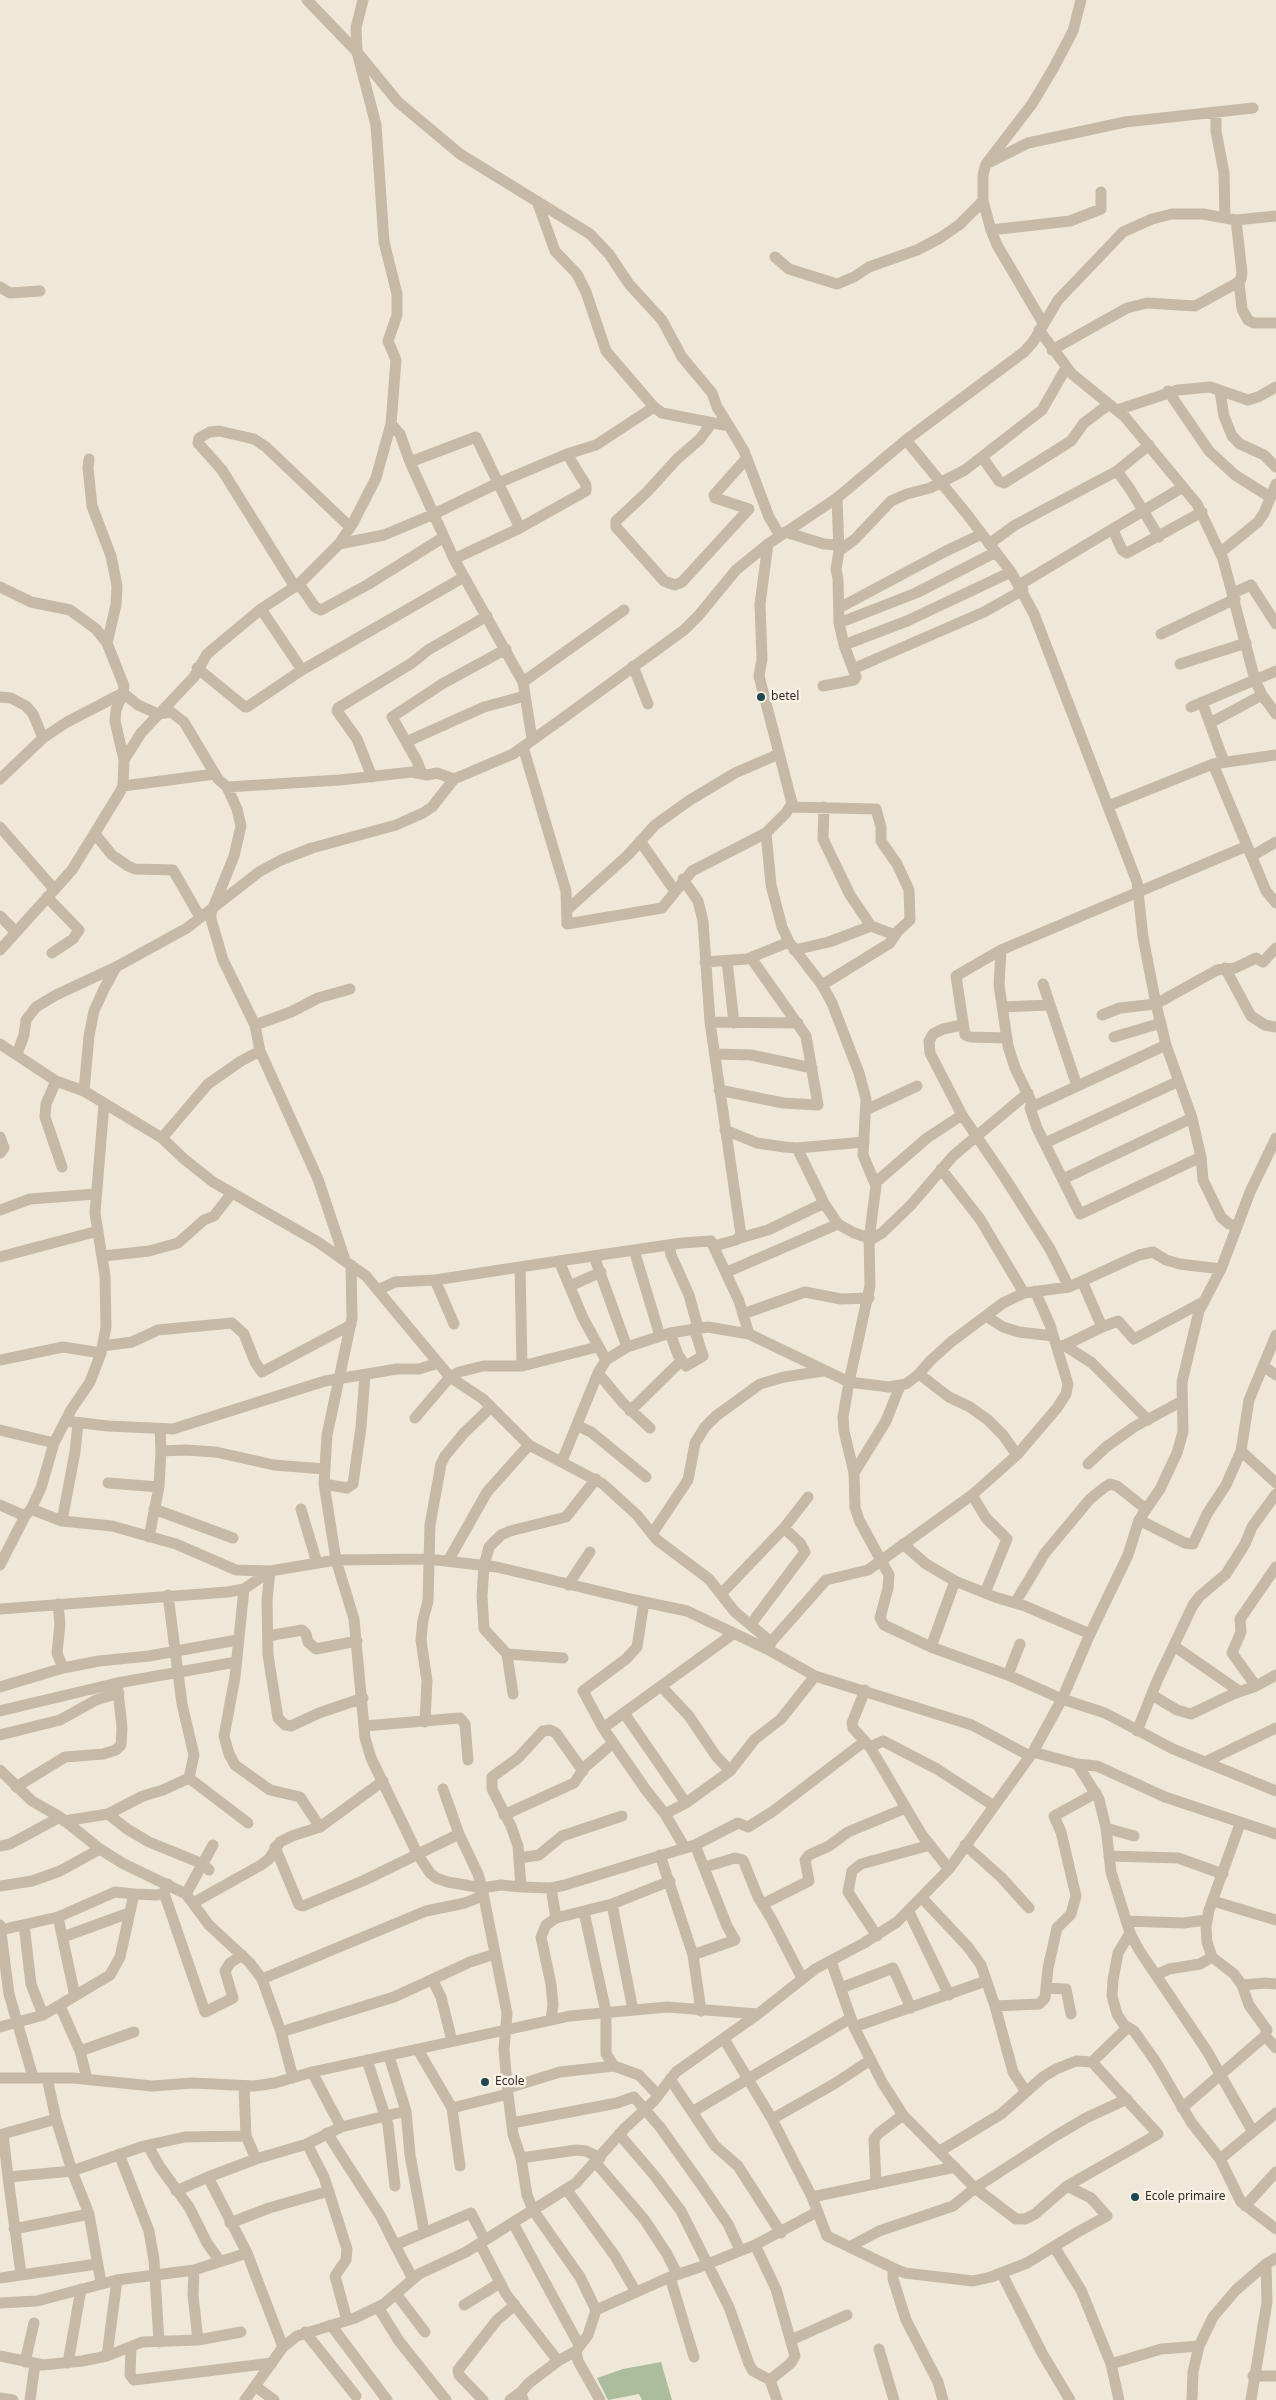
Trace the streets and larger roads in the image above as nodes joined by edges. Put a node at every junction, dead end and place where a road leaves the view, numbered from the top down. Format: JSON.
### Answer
{"nodes":[{"id":1,"x":307,"y":0,"type":"edge"},
{"id":2,"x":363,"y":0,"type":"edge"},
{"id":3,"x":1081,"y":0,"type":"edge"},
{"id":4,"x":357,"y":52,"type":"junction"},
{"id":5,"x":1253,"y":108,"type":"dead end"},
{"id":6,"x":1216,"y":112,"type":"junction"},
{"id":7,"x":986,"y":164,"type":"junction"},
{"id":8,"x":1101,"y":192,"type":"dead end"},
{"id":9,"x":537,"y":201,"type":"junction"},
{"id":10,"x":983,"y":201,"type":"junction"},
{"id":11,"x":1276,"y":216,"type":"edge"},
{"id":12,"x":1230,"y":219,"type":"junction"},
{"id":13,"x":991,"y":230,"type":"junction"},
{"id":14,"x":775,"y":257,"type":"dead end"},
{"id":15,"x":1239,"y":282,"type":"junction"},
{"id":16,"x":0,"y":287,"type":"edge"},
{"id":17,"x":40,"y":291,"type":"dead end"},
{"id":18,"x":1276,"y":323,"type":"edge"},
{"id":19,"x":1041,"y":326,"type":"junction"},
{"id":20,"x":1052,"y":350,"type":"junction"},
{"id":21,"x":1066,"y":368,"type":"junction"},
{"id":22,"x":1276,"y":388,"type":"edge"},
{"id":23,"x":1168,"y":391,"type":"junction"},
{"id":24,"x":1220,"y":391,"type":"junction"},
{"id":25,"x":654,"y":407,"type":"junction"},
{"id":26,"x":1112,"y":407,"type":"junction"},
{"id":27,"x":391,"y":424,"type":"junction"},
{"id":28,"x":711,"y":424,"type":"junction"},
{"id":29,"x":729,"y":426,"type":"junction"},
{"id":30,"x":906,"y":440,"type":"junction"},
{"id":31,"x":1148,"y":445,"type":"junction"},
{"id":32,"x":567,"y":454,"type":"junction"},
{"id":33,"x":982,"y":457,"type":"junction"},
{"id":34,"x":747,"y":458,"type":"junction"},
{"id":35,"x":89,"y":459,"type":"dead end"},
{"id":36,"x":410,"y":462,"type":"junction"},
{"id":37,"x":1276,"y":467,"type":"edge"},
{"id":38,"x":1117,"y":471,"type":"junction"},
{"id":39,"x":498,"y":483,"type":"junction"},
{"id":40,"x":941,"y":483,"type":"junction"},
{"id":41,"x":1276,"y":484,"type":"edge"},
{"id":42,"x":1183,"y":487,"type":"junction"},
{"id":43,"x":837,"y":498,"type":"junction"},
{"id":44,"x":1270,"y":498,"type":"junction"},
{"id":45,"x":764,"y":503,"type":"junction"},
{"id":46,"x":749,"y":509,"type":"junction"},
{"id":47,"x":1144,"y":512,"type":"junction"},
{"id":48,"x":1202,"y":512,"type":"junction"},
{"id":49,"x":434,"y":514,"type":"junction"},
{"id":50,"x":350,"y":527,"type":"junction"},
{"id":51,"x":520,"y":528,"type":"junction"},
{"id":52,"x":1113,"y":530,"type":"junction"},
{"id":53,"x":782,"y":534,"type":"junction"},
{"id":54,"x":444,"y":537,"type":"junction"},
{"id":55,"x":1159,"y":537,"type":"junction"},
{"id":56,"x":989,"y":543,"type":"junction"},
{"id":57,"x":339,"y":544,"type":"junction"},
{"id":58,"x":768,"y":544,"type":"junction"},
{"id":59,"x":838,"y":548,"type":"junction"},
{"id":60,"x":1221,"y":552,"type":"junction"},
{"id":61,"x":454,"y":559,"type":"junction"},
{"id":62,"x":1011,"y":572,"type":"junction"},
{"id":63,"x":464,"y":577,"type":"junction"},
{"id":64,"x":297,"y":586,"type":"junction"},
{"id":65,"x":0,"y":587,"type":"edge"},
{"id":66,"x":1021,"y":588,"type":"junction"},
{"id":67,"x":1234,"y":596,"type":"junction"},
{"id":68,"x":839,"y":608,"type":"junction"},
{"id":69,"x":261,"y":609,"type":"junction"},
{"id":70,"x":624,"y":610,"type":"dead end"},
{"id":71,"x":487,"y":616,"type":"junction"},
{"id":72,"x":839,"y":623,"type":"junction"},
{"id":73,"x":1276,"y":624,"type":"edge"},
{"id":74,"x":1161,"y":634,"type":"dead end"},
{"id":75,"x":1246,"y":643,"type":"junction"},
{"id":76,"x":107,"y":644,"type":"junction"},
{"id":77,"x":844,"y":645,"type":"junction"},
{"id":78,"x":506,"y":649,"type":"junction"},
{"id":79,"x":1180,"y":664,"type":"dead end"},
{"id":80,"x":633,"y":666,"type":"junction"},
{"id":81,"x":197,"y":668,"type":"junction"},
{"id":82,"x":853,"y":669,"type":"junction"},
{"id":83,"x":302,"y":670,"type":"junction"},
{"id":84,"x":1276,"y":671,"type":"edge"},
{"id":85,"x":1255,"y":680,"type":"junction"},
{"id":86,"x":523,"y":682,"type":"junction"},
{"id":87,"x":823,"y":686,"type":"dead end"},
{"id":88,"x":124,"y":693,"type":"junction"},
{"id":89,"x":1262,"y":695,"type":"junction"},
{"id":90,"x":525,"y":696,"type":"junction"},
{"id":91,"x":0,"y":698,"type":"edge"},
{"id":92,"x":1202,"y":702,"type":"junction"},
{"id":93,"x":648,"y":704,"type":"dead end"},
{"id":94,"x":1191,"y":707,"type":"dead end"},
{"id":95,"x":158,"y":714,"type":"junction"},
{"id":96,"x":1276,"y":714,"type":"edge"},
{"id":97,"x":1210,"y":723,"type":"junction"},
{"id":98,"x":43,"y":738,"type":"junction"},
{"id":99,"x":406,"y":742,"type":"junction"},
{"id":100,"x":527,"y":743,"type":"junction"},
{"id":101,"x":779,"y":754,"type":"junction"},
{"id":102,"x":1276,"y":755,"type":"edge"},
{"id":103,"x":124,"y":760,"type":"junction"},
{"id":104,"x":1218,"y":763,"type":"junction"},
{"id":105,"x":215,"y":774,"type":"junction"},
{"id":106,"x":422,"y":774,"type":"junction"},
{"id":107,"x":372,"y":776,"type":"junction"},
{"id":108,"x":0,"y":779,"type":"edge"},
{"id":109,"x":454,"y":779,"type":"junction"},
{"id":110,"x":123,"y":786,"type":"junction"},
{"id":111,"x":227,"y":787,"type":"junction"},
{"id":112,"x":1108,"y":806,"type":"junction"},
{"id":113,"x":791,"y":807,"type":"junction"},
{"id":114,"x":824,"y":807,"type":"junction"},
{"id":115,"x":0,"y":827,"type":"edge"},
{"id":116,"x":95,"y":834,"type":"junction"},
{"id":117,"x":766,"y":834,"type":"junction"},
{"id":118,"x":640,"y":841,"type":"junction"},
{"id":119,"x":1276,"y":842,"type":"edge"},
{"id":120,"x":1249,"y":851,"type":"junction"},
{"id":121,"x":683,"y":879,"type":"junction"},
{"id":122,"x":675,"y":891,"type":"junction"},
{"id":123,"x":1139,"y":891,"type":"junction"},
{"id":124,"x":50,"y":893,"type":"junction"},
{"id":125,"x":216,"y":903,"type":"junction"},
{"id":126,"x":1276,"y":904,"type":"edge"},
{"id":127,"x":568,"y":909,"type":"junction"},
{"id":128,"x":0,"y":916,"type":"edge"},
{"id":129,"x":200,"y":917,"type":"junction"},
{"id":130,"x":871,"y":926,"type":"junction"},
{"id":131,"x":16,"y":932,"type":"junction"},
{"id":132,"x":895,"y":935,"type":"junction"},
{"id":133,"x":791,"y":946,"type":"junction"},
{"id":134,"x":1276,"y":948,"type":"edge"},
{"id":135,"x":0,"y":950,"type":"edge"},
{"id":136,"x":1002,"y":950,"type":"junction"},
{"id":137,"x":52,"y":952,"type":"dead end"},
{"id":138,"x":751,"y":958,"type":"junction"},
{"id":139,"x":727,"y":961,"type":"junction"},
{"id":140,"x":705,"y":962,"type":"junction"},
{"id":141,"x":116,"y":968,"type":"junction"},
{"id":142,"x":1226,"y":968,"type":"junction"},
{"id":143,"x":1043,"y":984,"type":"dead end"},
{"id":144,"x":822,"y":985,"type":"junction"},
{"id":145,"x":350,"y":989,"type":"dead end"},
{"id":146,"x":1156,"y":1004,"type":"junction"},
{"id":147,"x":1050,"y":1006,"type":"junction"},
{"id":148,"x":1002,"y":1007,"type":"junction"},
{"id":149,"x":1102,"y":1015,"type":"dead end"},
{"id":150,"x":710,"y":1022,"type":"junction"},
{"id":151,"x":734,"y":1023,"type":"junction"},
{"id":152,"x":798,"y":1023,"type":"junction"},
{"id":153,"x":1161,"y":1023,"type":"junction"},
{"id":154,"x":255,"y":1025,"type":"junction"},
{"id":155,"x":962,"y":1025,"type":"junction"},
{"id":156,"x":1276,"y":1027,"type":"edge"},
{"id":157,"x":1006,"y":1038,"type":"junction"},
{"id":158,"x":1114,"y":1038,"type":"dead end"},
{"id":159,"x":0,"y":1044,"type":"edge"},
{"id":160,"x":1166,"y":1045,"type":"junction"},
{"id":161,"x":260,"y":1051,"type":"junction"},
{"id":162,"x":17,"y":1054,"type":"junction"},
{"id":163,"x":715,"y":1054,"type":"junction"},
{"id":164,"x":812,"y":1068,"type":"junction"},
{"id":165,"x":56,"y":1081,"type":"junction"},
{"id":166,"x":1179,"y":1081,"type":"junction"},
{"id":167,"x":917,"y":1086,"type":"dead end"},
{"id":168,"x":1077,"y":1086,"type":"junction"},
{"id":169,"x":719,"y":1090,"type":"junction"},
{"id":170,"x":84,"y":1091,"type":"junction"},
{"id":171,"x":1028,"y":1093,"type":"junction"},
{"id":172,"x":104,"y":1104,"type":"junction"},
{"id":173,"x":1030,"y":1108,"type":"junction"},
{"id":174,"x":866,"y":1110,"type":"junction"},
{"id":175,"x":962,"y":1116,"type":"junction"},
{"id":176,"x":1192,"y":1118,"type":"junction"},
{"id":177,"x":725,"y":1130,"type":"junction"},
{"id":178,"x":0,"y":1137,"type":"edge"},
{"id":179,"x":975,"y":1137,"type":"junction"},
{"id":180,"x":162,"y":1138,"type":"junction"},
{"id":181,"x":1276,"y":1138,"type":"edge"},
{"id":182,"x":864,"y":1142,"type":"junction"},
{"id":183,"x":1045,"y":1143,"type":"junction"},
{"id":184,"x":797,"y":1148,"type":"junction"},
{"id":185,"x":0,"y":1153,"type":"edge"},
{"id":186,"x":1201,"y":1157,"type":"junction"},
{"id":187,"x":62,"y":1167,"type":"dead end"},
{"id":188,"x":941,"y":1168,"type":"junction"},
{"id":189,"x":1063,"y":1179,"type":"junction"},
{"id":190,"x":875,"y":1183,"type":"junction"},
{"id":191,"x":96,"y":1194,"type":"junction"},
{"id":192,"x":231,"y":1194,"type":"junction"},
{"id":193,"x":824,"y":1203,"type":"junction"},
{"id":194,"x":0,"y":1210,"type":"edge"},
{"id":195,"x":838,"y":1224,"type":"junction"},
{"id":196,"x":1237,"y":1227,"type":"junction"},
{"id":197,"x":98,"y":1231,"type":"junction"},
{"id":198,"x":740,"y":1238,"type":"junction"},
{"id":199,"x":869,"y":1239,"type":"junction"},
{"id":200,"x":669,"y":1244,"type":"junction"},
{"id":201,"x":714,"y":1246,"type":"junction"},
{"id":202,"x":634,"y":1250,"type":"junction"},
{"id":203,"x":103,"y":1256,"type":"junction"},
{"id":204,"x":594,"y":1256,"type":"junction"},
{"id":205,"x":0,"y":1258,"type":"edge"},
{"id":206,"x":559,"y":1261,"type":"junction"},
{"id":207,"x":348,"y":1262,"type":"junction"},
{"id":208,"x":520,"y":1267,"type":"junction"},
{"id":209,"x":1221,"y":1269,"type":"junction"},
{"id":210,"x":601,"y":1272,"type":"junction"},
{"id":211,"x":727,"y":1272,"type":"junction"},
{"id":212,"x":434,"y":1280,"type":"junction"},
{"id":213,"x":1082,"y":1281,"type":"junction"},
{"id":214,"x":570,"y":1286,"type":"junction"},
{"id":215,"x":1069,"y":1287,"type":"junction"},
{"id":216,"x":378,"y":1290,"type":"junction"},
{"id":217,"x":1030,"y":1292,"type":"junction"},
{"id":218,"x":869,"y":1298,"type":"junction"},
{"id":219,"x":1203,"y":1302,"type":"junction"},
{"id":220,"x":743,"y":1314,"type":"junction"},
{"id":221,"x":986,"y":1316,"type":"junction"},
{"id":222,"x":454,"y":1324,"type":"dead end"},
{"id":223,"x":351,"y":1325,"type":"junction"},
{"id":224,"x":1102,"y":1327,"type":"junction"},
{"id":225,"x":696,"y":1328,"type":"junction"},
{"id":226,"x":665,"y":1334,"type":"junction"},
{"id":227,"x":749,"y":1334,"type":"junction"},
{"id":228,"x":1276,"y":1335,"type":"edge"},
{"id":229,"x":1054,"y":1336,"type":"junction"},
{"id":230,"x":596,"y":1347,"type":"junction"},
{"id":231,"x":627,"y":1347,"type":"junction"},
{"id":232,"x":1060,"y":1347,"type":"junction"},
{"id":233,"x":102,"y":1350,"type":"junction"},
{"id":234,"x":0,"y":1360,"type":"edge"},
{"id":235,"x":606,"y":1360,"type":"junction"},
{"id":236,"x":681,"y":1361,"type":"junction"},
{"id":237,"x":438,"y":1363,"type":"junction"},
{"id":238,"x":522,"y":1366,"type":"junction"},
{"id":239,"x":1263,"y":1366,"type":"junction"},
{"id":240,"x":823,"y":1371,"type":"junction"},
{"id":241,"x":598,"y":1373,"type":"junction"},
{"id":242,"x":919,"y":1374,"type":"junction"},
{"id":243,"x":366,"y":1375,"type":"junction"},
{"id":244,"x":1276,"y":1375,"type":"edge"},
{"id":245,"x":450,"y":1377,"type":"junction"},
{"id":246,"x":341,"y":1378,"type":"junction"},
{"id":247,"x":849,"y":1382,"type":"junction"},
{"id":248,"x":900,"y":1386,"type":"junction"},
{"id":249,"x":1182,"y":1401,"type":"junction"},
{"id":250,"x":490,"y":1408,"type":"junction"},
{"id":251,"x":630,"y":1411,"type":"junction"},
{"id":252,"x":415,"y":1418,"type":"dead end"},
{"id":253,"x":1148,"y":1420,"type":"junction"},
{"id":254,"x":66,"y":1421,"type":"junction"},
{"id":255,"x":78,"y":1423,"type":"junction"},
{"id":256,"x":578,"y":1426,"type":"junction"},
{"id":257,"x":650,"y":1428,"type":"dead end"},
{"id":258,"x":160,"y":1429,"type":"junction"},
{"id":259,"x":0,"y":1430,"type":"edge"},
{"id":260,"x":54,"y":1444,"type":"junction"},
{"id":261,"x":529,"y":1445,"type":"junction"},
{"id":262,"x":161,"y":1451,"type":"junction"},
{"id":263,"x":1242,"y":1451,"type":"junction"},
{"id":264,"x":1017,"y":1455,"type":"junction"},
{"id":265,"x":562,"y":1461,"type":"junction"},
{"id":266,"x":1088,"y":1464,"type":"dead end"},
{"id":267,"x":324,"y":1469,"type":"junction"},
{"id":268,"x":854,"y":1473,"type":"junction"},
{"id":269,"x":646,"y":1477,"type":"dead end"},
{"id":270,"x":596,"y":1479,"type":"junction"},
{"id":271,"x":1276,"y":1483,"type":"edge"},
{"id":272,"x":108,"y":1484,"type":"dead end"},
{"id":273,"x":324,"y":1484,"type":"junction"},
{"id":274,"x":158,"y":1487,"type":"junction"},
{"id":275,"x":1276,"y":1494,"type":"edge"},
{"id":276,"x":972,"y":1496,"type":"junction"},
{"id":277,"x":808,"y":1498,"type":"dead end"},
{"id":278,"x":0,"y":1505,"type":"edge"},
{"id":279,"x":154,"y":1509,"type":"junction"},
{"id":280,"x":301,"y":1509,"type":"dead end"},
{"id":281,"x":1146,"y":1509,"type":"junction"},
{"id":282,"x":28,"y":1512,"type":"junction"},
{"id":283,"x":1139,"y":1520,"type":"junction"},
{"id":284,"x":62,"y":1521,"type":"junction"},
{"id":285,"x":784,"y":1528,"type":"junction"},
{"id":286,"x":652,"y":1534,"type":"junction"},
{"id":287,"x":149,"y":1537,"type":"junction"},
{"id":288,"x":233,"y":1538,"type":"dead end"},
{"id":289,"x":903,"y":1544,"type":"junction"},
{"id":290,"x":590,"y":1552,"type":"dead end"},
{"id":291,"x":428,"y":1559,"type":"junction"},
{"id":292,"x":336,"y":1560,"type":"junction"},
{"id":293,"x":448,"y":1561,"type":"junction"},
{"id":294,"x":882,"y":1561,"type":"junction"},
{"id":295,"x":317,"y":1564,"type":"junction"},
{"id":296,"x":0,"y":1565,"type":"edge"},
{"id":297,"x":484,"y":1566,"type":"junction"},
{"id":298,"x":1276,"y":1567,"type":"edge"},
{"id":299,"x":270,"y":1572,"type":"junction"},
{"id":300,"x":955,"y":1581,"type":"junction"},
{"id":301,"x":568,"y":1584,"type":"junction"},
{"id":302,"x":244,"y":1589,"type":"junction"},
{"id":303,"x":722,"y":1593,"type":"junction"},
{"id":304,"x":984,"y":1593,"type":"junction"},
{"id":305,"x":168,"y":1595,"type":"junction"},
{"id":306,"x":644,"y":1602,"type":"junction"},
{"id":307,"x":1015,"y":1603,"type":"junction"},
{"id":308,"x":58,"y":1604,"type":"junction"},
{"id":309,"x":0,"y":1608,"type":"edge"},
{"id":310,"x":751,"y":1624,"type":"junction"},
{"id":311,"x":733,"y":1634,"type":"junction"},
{"id":312,"x":1090,"y":1634,"type":"junction"},
{"id":313,"x":268,"y":1636,"type":"junction"},
{"id":314,"x":237,"y":1640,"type":"junction"},
{"id":315,"x":357,"y":1641,"type":"junction"},
{"id":316,"x":1020,"y":1644,"type":"dead end"},
{"id":317,"x":770,"y":1646,"type":"junction"},
{"id":318,"x":1174,"y":1646,"type":"junction"},
{"id":319,"x":931,"y":1647,"type":"junction"},
{"id":320,"x":174,"y":1652,"type":"junction"},
{"id":321,"x":507,"y":1654,"type":"junction"},
{"id":322,"x":562,"y":1658,"type":"dead end"},
{"id":323,"x":236,"y":1662,"type":"junction"},
{"id":324,"x":63,"y":1668,"type":"junction"},
{"id":325,"x":179,"y":1674,"type":"junction"},
{"id":326,"x":1008,"y":1675,"type":"junction"},
{"id":327,"x":1276,"y":1675,"type":"edge"},
{"id":328,"x":815,"y":1676,"type":"junction"},
{"id":329,"x":661,"y":1686,"type":"junction"},
{"id":330,"x":1256,"y":1686,"type":"junction"},
{"id":331,"x":0,"y":1687,"type":"edge"},
{"id":332,"x":118,"y":1688,"type":"junction"},
{"id":333,"x":865,"y":1690,"type":"junction"},
{"id":334,"x":1239,"y":1692,"type":"junction"},
{"id":335,"x":513,"y":1694,"type":"dead end"},
{"id":336,"x":1152,"y":1695,"type":"junction"},
{"id":337,"x":363,"y":1698,"type":"junction"},
{"id":338,"x":1062,"y":1699,"type":"junction"},
{"id":339,"x":0,"y":1710,"type":"edge"},
{"id":340,"x":624,"y":1713,"type":"junction"},
{"id":341,"x":425,"y":1722,"type":"junction"},
{"id":342,"x":364,"y":1726,"type":"junction"},
{"id":343,"x":603,"y":1728,"type":"junction"},
{"id":344,"x":1276,"y":1728,"type":"edge"},
{"id":345,"x":1137,"y":1731,"type":"junction"},
{"id":346,"x":0,"y":1735,"type":"edge"},
{"id":347,"x":614,"y":1743,"type":"junction"},
{"id":348,"x":868,"y":1744,"type":"junction"},
{"id":349,"x":1032,"y":1754,"type":"junction"},
{"id":350,"x":468,"y":1760,"type":"dead end"},
{"id":351,"x":1205,"y":1762,"type":"junction"},
{"id":352,"x":1077,"y":1764,"type":"junction"},
{"id":353,"x":0,"y":1770,"type":"edge"},
{"id":354,"x":583,"y":1771,"type":"junction"},
{"id":355,"x":730,"y":1771,"type":"junction"},
{"id":356,"x":189,"y":1778,"type":"junction"},
{"id":357,"x":383,"y":1781,"type":"junction"},
{"id":358,"x":16,"y":1788,"type":"junction"},
{"id":359,"x":442,"y":1789,"type":"dead end"},
{"id":360,"x":1276,"y":1791,"type":"edge"},
{"id":361,"x":1096,"y":1793,"type":"junction"},
{"id":362,"x":686,"y":1803,"type":"junction"},
{"id":363,"x":994,"y":1806,"type":"junction"},
{"id":364,"x":906,"y":1808,"type":"junction"},
{"id":365,"x":108,"y":1814,"type":"junction"},
{"id":366,"x":665,"y":1814,"type":"junction"},
{"id":367,"x":504,"y":1816,"type":"junction"},
{"id":368,"x":622,"y":1816,"type":"dead end"},
{"id":369,"x":62,"y":1819,"type":"junction"},
{"id":370,"x":248,"y":1823,"type":"dead end"},
{"id":371,"x":1240,"y":1824,"type":"junction"},
{"id":372,"x":320,"y":1827,"type":"junction"},
{"id":373,"x":1106,"y":1828,"type":"junction"},
{"id":374,"x":459,"y":1834,"type":"junction"},
{"id":375,"x":1276,"y":1834,"type":"edge"},
{"id":376,"x":1134,"y":1836,"type":"dead end"},
{"id":377,"x":213,"y":1845,"type":"dead end"},
{"id":378,"x":930,"y":1845,"type":"junction"},
{"id":379,"x":965,"y":1845,"type":"junction"},
{"id":380,"x":0,"y":1846,"type":"edge"},
{"id":381,"x":690,"y":1846,"type":"junction"},
{"id":382,"x":275,"y":1847,"type":"junction"},
{"id":383,"x":100,"y":1849,"type":"junction"},
{"id":384,"x":660,"y":1854,"type":"junction"},
{"id":385,"x":418,"y":1855,"type":"junction"},
{"id":386,"x":1109,"y":1856,"type":"junction"},
{"id":387,"x":519,"y":1858,"type":"junction"},
{"id":388,"x":206,"y":1867,"type":"junction"},
{"id":389,"x":705,"y":1867,"type":"junction"},
{"id":390,"x":949,"y":1869,"type":"junction"},
{"id":391,"x":1223,"y":1874,"type":"junction"},
{"id":392,"x":670,"y":1881,"type":"junction"},
{"id":393,"x":0,"y":1886,"type":"edge"},
{"id":394,"x":522,"y":1887,"type":"junction"},
{"id":395,"x":166,"y":1888,"type":"junction"},
{"id":396,"x":551,"y":1888,"type":"junction"},
{"id":397,"x":482,"y":1892,"type":"junction"},
{"id":398,"x":134,"y":1894,"type":"junction"},
{"id":399,"x":186,"y":1894,"type":"junction"},
{"id":400,"x":922,"y":1898,"type":"junction"},
{"id":401,"x":1213,"y":1901,"type":"junction"},
{"id":402,"x":193,"y":1903,"type":"junction"},
{"id":403,"x":612,"y":1904,"type":"junction"},
{"id":404,"x":763,"y":1904,"type":"junction"},
{"id":405,"x":1029,"y":1908,"type":"dead end"},
{"id":406,"x":584,"y":1912,"type":"junction"},
{"id":407,"x":909,"y":1912,"type":"junction"},
{"id":408,"x":129,"y":1913,"type":"junction"},
{"id":409,"x":58,"y":1917,"type":"junction"},
{"id":410,"x":556,"y":1918,"type":"junction"},
{"id":411,"x":1206,"y":1920,"type":"junction"},
{"id":412,"x":1276,"y":1920,"type":"edge"},
{"id":413,"x":1126,"y":1921,"type":"junction"},
{"id":414,"x":0,"y":1925,"type":"edge"},
{"id":415,"x":24,"y":1925,"type":"junction"},
{"id":416,"x":1,"y":1930,"type":"edge"},
{"id":417,"x":1130,"y":1933,"type":"junction"},
{"id":418,"x":877,"y":1936,"type":"junction"},
{"id":419,"x":63,"y":1937,"type":"junction"},
{"id":420,"x":495,"y":1954,"type":"junction"},
{"id":421,"x":242,"y":1955,"type":"junction"},
{"id":422,"x":693,"y":1955,"type":"junction"},
{"id":423,"x":1212,"y":1957,"type":"junction"},
{"id":424,"x":831,"y":1960,"type":"junction"},
{"id":425,"x":1156,"y":1975,"type":"junction"},
{"id":426,"x":802,"y":1978,"type":"junction"},
{"id":427,"x":262,"y":1979,"type":"junction"},
{"id":428,"x":433,"y":1981,"type":"junction"},
{"id":429,"x":986,"y":1981,"type":"junction"},
{"id":430,"x":1276,"y":1984,"type":"edge"},
{"id":431,"x":1242,"y":1985,"type":"junction"},
{"id":432,"x":841,"y":1988,"type":"junction"},
{"id":433,"x":1046,"y":1988,"type":"junction"},
{"id":434,"x":949,"y":1995,"type":"junction"},
{"id":435,"x":74,"y":1996,"type":"junction"},
{"id":436,"x":60,"y":2006,"type":"junction"},
{"id":437,"x":995,"y":2006,"type":"junction"},
{"id":438,"x":911,"y":2008,"type":"junction"},
{"id":439,"x":633,"y":2010,"type":"junction"},
{"id":440,"x":700,"y":2011,"type":"junction"},
{"id":441,"x":606,"y":2012,"type":"junction"},
{"id":442,"x":758,"y":2014,"type":"junction"},
{"id":443,"x":1071,"y":2014,"type":"dead end"},
{"id":444,"x":43,"y":2015,"type":"junction"},
{"id":445,"x":551,"y":2020,"type":"junction"},
{"id":446,"x":17,"y":2023,"type":"junction"},
{"id":447,"x":853,"y":2023,"type":"junction"},
{"id":448,"x":0,"y":2027,"type":"edge"},
{"id":449,"x":1128,"y":2027,"type":"junction"},
{"id":450,"x":506,"y":2031,"type":"junction"},
{"id":451,"x":134,"y":2032,"type":"dead end"},
{"id":452,"x":281,"y":2032,"type":"junction"},
{"id":453,"x":1265,"y":2036,"type":"junction"},
{"id":454,"x":724,"y":2039,"type":"junction"},
{"id":455,"x":452,"y":2041,"type":"junction"},
{"id":456,"x":1276,"y":2048,"type":"edge"},
{"id":457,"x":418,"y":2050,"type":"junction"},
{"id":458,"x":80,"y":2051,"type":"junction"},
{"id":459,"x":389,"y":2056,"type":"junction"},
{"id":460,"x":367,"y":2060,"type":"junction"},
{"id":461,"x":869,"y":2061,"type":"junction"},
{"id":462,"x":1092,"y":2062,"type":"junction"},
{"id":463,"x":614,"y":2066,"type":"junction"},
{"id":464,"x":312,"y":2072,"type":"junction"},
{"id":465,"x":1220,"y":2075,"type":"junction"},
{"id":466,"x":33,"y":2077,"type":"junction"},
{"id":467,"x":0,"y":2078,"type":"edge"},
{"id":468,"x":47,"y":2078,"type":"junction"},
{"id":469,"x":293,"y":2078,"type":"junction"},
{"id":470,"x":87,"y":2079,"type":"junction"},
{"id":471,"x":670,"y":2079,"type":"junction"},
{"id":472,"x":748,"y":2080,"type":"junction"},
{"id":473,"x":244,"y":2087,"type":"junction"},
{"id":474,"x":508,"y":2091,"type":"junction"},
{"id":475,"x":1026,"y":2092,"type":"junction"},
{"id":476,"x":658,"y":2095,"type":"junction"},
{"id":477,"x":1127,"y":2099,"type":"junction"},
{"id":478,"x":452,"y":2108,"type":"junction"},
{"id":479,"x":1182,"y":2108,"type":"junction"},
{"id":480,"x":645,"y":2109,"type":"junction"},
{"id":481,"x":406,"y":2111,"type":"junction"},
{"id":482,"x":692,"y":2112,"type":"junction"},
{"id":483,"x":1276,"y":2112,"type":"edge"},
{"id":484,"x":386,"y":2115,"type":"junction"},
{"id":485,"x":903,"y":2115,"type":"junction"},
{"id":486,"x":56,"y":2119,"type":"junction"},
{"id":487,"x":772,"y":2120,"type":"junction"},
{"id":488,"x":512,"y":2123,"type":"junction"},
{"id":489,"x":341,"y":2127,"type":"junction"},
{"id":490,"x":327,"y":2132,"type":"junction"},
{"id":491,"x":1252,"y":2132,"type":"junction"},
{"id":492,"x":619,"y":2134,"type":"junction"},
{"id":493,"x":246,"y":2136,"type":"junction"},
{"id":494,"x":307,"y":2144,"type":"junction"},
{"id":495,"x":148,"y":2146,"type":"junction"},
{"id":496,"x":940,"y":2151,"type":"junction"},
{"id":497,"x":119,"y":2154,"type":"junction"},
{"id":498,"x":521,"y":2158,"type":"junction"},
{"id":499,"x":256,"y":2159,"type":"junction"},
{"id":500,"x":1220,"y":2159,"type":"junction"},
{"id":501,"x":598,"y":2160,"type":"junction"},
{"id":502,"x":460,"y":2166,"type":"dead end"},
{"id":503,"x":955,"y":2167,"type":"junction"},
{"id":504,"x":72,"y":2171,"type":"junction"},
{"id":505,"x":1276,"y":2172,"type":"edge"},
{"id":506,"x":208,"y":2176,"type":"junction"},
{"id":507,"x":8,"y":2177,"type":"junction"},
{"id":508,"x":876,"y":2184,"type":"junction"},
{"id":509,"x":395,"y":2186,"type":"dead end"},
{"id":510,"x":1067,"y":2186,"type":"junction"},
{"id":511,"x":975,"y":2188,"type":"junction"},
{"id":512,"x":567,"y":2190,"type":"junction"},
{"id":513,"x":329,"y":2191,"type":"junction"},
{"id":514,"x":176,"y":2192,"type":"junction"},
{"id":515,"x":812,"y":2197,"type":"junction"},
{"id":516,"x":1245,"y":2206,"type":"junction"},
{"id":517,"x":532,"y":2210,"type":"junction"},
{"id":518,"x":817,"y":2212,"type":"junction"},
{"id":519,"x":89,"y":2214,"type":"junction"},
{"id":520,"x":230,"y":2223,"type":"junction"},
{"id":521,"x":513,"y":2223,"type":"junction"},
{"id":522,"x":14,"y":2229,"type":"junction"},
{"id":523,"x":1276,"y":2229,"type":"edge"},
{"id":524,"x":424,"y":2231,"type":"junction"},
{"id":525,"x":781,"y":2232,"type":"junction"},
{"id":526,"x":483,"y":2242,"type":"junction"},
{"id":527,"x":395,"y":2245,"type":"junction"},
{"id":528,"x":755,"y":2245,"type":"junction"},
{"id":529,"x":849,"y":2247,"type":"junction"},
{"id":530,"x":1055,"y":2248,"type":"junction"},
{"id":531,"x":740,"y":2250,"type":"junction"},
{"id":532,"x":247,"y":2253,"type":"junction"},
{"id":533,"x":220,"y":2261,"type":"junction"},
{"id":534,"x":1271,"y":2261,"type":"edge"},
{"id":535,"x":97,"y":2264,"type":"junction"},
{"id":536,"x":708,"y":2264,"type":"junction"},
{"id":537,"x":893,"y":2268,"type":"junction"},
{"id":538,"x":194,"y":2270,"type":"junction"},
{"id":539,"x":21,"y":2274,"type":"junction"},
{"id":540,"x":154,"y":2274,"type":"junction"},
{"id":541,"x":1002,"y":2274,"type":"junction"},
{"id":542,"x":674,"y":2275,"type":"junction"},
{"id":543,"x":0,"y":2278,"type":"edge"},
{"id":544,"x":413,"y":2279,"type":"junction"},
{"id":545,"x":117,"y":2280,"type":"junction"},
{"id":546,"x":101,"y":2283,"type":"junction"},
{"id":547,"x":500,"y":2283,"type":"junction"},
{"id":548,"x":81,"y":2289,"type":"junction"},
{"id":549,"x":636,"y":2292,"type":"junction"},
{"id":550,"x":397,"y":2295,"type":"junction"},
{"id":551,"x":0,"y":2303,"type":"edge"},
{"id":552,"x":464,"y":2304,"type":"dead end"},
{"id":553,"x":515,"y":2305,"type":"junction"},
{"id":554,"x":378,"y":2307,"type":"junction"},
{"id":555,"x":596,"y":2310,"type":"junction"},
{"id":556,"x":848,"y":2315,"type":"dead end"},
{"id":557,"x":347,"y":2320,"type":"junction"},
{"id":558,"x":34,"y":2322,"type":"dead end"},
{"id":559,"x":331,"y":2325,"type":"junction"},
{"id":560,"x":241,"y":2332,"type":"dead end"},
{"id":561,"x":305,"y":2332,"type":"junction"},
{"id":562,"x":425,"y":2332,"type":"dead end"},
{"id":563,"x":198,"y":2340,"type":"junction"},
{"id":564,"x":791,"y":2340,"type":"junction"},
{"id":565,"x":159,"y":2342,"type":"junction"},
{"id":566,"x":1199,"y":2346,"type":"junction"},
{"id":567,"x":131,"y":2347,"type":"junction"},
{"id":568,"x":283,"y":2347,"type":"junction"},
{"id":569,"x":577,"y":2348,"type":"junction"},
{"id":570,"x":879,"y":2349,"type":"dead end"},
{"id":571,"x":0,"y":2356,"type":"edge"},
{"id":572,"x":108,"y":2356,"type":"junction"},
{"id":573,"x":694,"y":2357,"type":"dead end"},
{"id":574,"x":558,"y":2361,"type":"junction"},
{"id":575,"x":30,"y":2363,"type":"junction"},
{"id":576,"x":68,"y":2363,"type":"junction"},
{"id":577,"x":272,"y":2363,"type":"junction"},
{"id":578,"x":1111,"y":2364,"type":"junction"},
{"id":579,"x":1253,"y":2376,"type":"junction"},
{"id":580,"x":1276,"y":2376,"type":"edge"},
{"id":581,"x":770,"y":2380,"type":"junction"},
{"id":582,"x":373,"y":2384,"type":"junction"},
{"id":583,"x":256,"y":2386,"type":"junction"},
{"id":584,"x":522,"y":2396,"type":"edge"},
{"id":585,"x":0,"y":2398,"type":"edge"},
{"id":586,"x":354,"y":2398,"type":"edge"},
{"id":587,"x":13,"y":2400,"type":"edge"},
{"id":588,"x":30,"y":2400,"type":"edge"},
{"id":589,"x":245,"y":2400,"type":"edge"},
{"id":590,"x":274,"y":2400,"type":"edge"},
{"id":591,"x":387,"y":2400,"type":"edge"},
{"id":592,"x":446,"y":2400,"type":"edge"},
{"id":593,"x":483,"y":2400,"type":"edge"},
{"id":594,"x":510,"y":2400,"type":"edge"},
{"id":595,"x":600,"y":2400,"type":"edge"},
{"id":596,"x":777,"y":2400,"type":"edge"},
{"id":597,"x":894,"y":2400,"type":"edge"},
{"id":598,"x":943,"y":2400,"type":"edge"},
{"id":599,"x":1070,"y":2400,"type":"edge"},
{"id":600,"x":1118,"y":2400,"type":"edge"},
{"id":601,"x":1192,"y":2400,"type":"edge"},
{"id":602,"x":1251,"y":2400,"type":"edge"}],
"edges":[{"from":1,"to":4,"type":"street"},
{"from":2,"to":4,"type":"street"},
{"from":3,"to":7,"type":"street"},
{"from":4,"to":9,"type":"street"},
{"from":4,"to":27,"type":"street"},
{"from":5,"to":6,"type":"street"},
{"from":6,"to":7,"type":"street"},
{"from":6,"to":12,"type":"street"},
{"from":7,"to":10,"type":"street"},
{"from":8,"to":13,"type":"street"},
{"from":9,"to":25,"type":"street"},
{"from":9,"to":29,"type":"street"},
{"from":10,"to":13,"type":"street"},
{"from":10,"to":14,"type":"street"},
{"from":11,"to":12,"type":"street"},
{"from":12,"to":15,"type":"street"},
{"from":12,"to":19,"type":"street"},
{"from":13,"to":19,"type":"street"},
{"from":15,"to":18,"type":"street"},
{"from":15,"to":20,"type":"street"},
{"from":16,"to":17,"type":"street"},
{"from":19,"to":20,"type":"street"},
{"from":19,"to":30,"type":"street"},
{"from":20,"to":21,"type":"street"},
{"from":21,"to":26,"type":"street"},
{"from":21,"to":33,"type":"street"},
{"from":22,"to":24,"type":"street"},
{"from":23,"to":24,"type":"street"},
{"from":23,"to":26,"type":"street"},
{"from":23,"to":44,"type":"street"},
{"from":24,"to":37,"type":"street"},
{"from":25,"to":28,"type":"street"},
{"from":25,"to":32,"type":"street"},
{"from":26,"to":31,"type":"street"},
{"from":26,"to":33,"type":"street"},
{"from":27,"to":36,"type":"street"},
{"from":27,"to":50,"type":"street"},
{"from":28,"to":29,"type":"street"},
{"from":28,"to":46,"type":"street"},
{"from":29,"to":34,"type":"street"},
{"from":30,"to":40,"type":"street"},
{"from":30,"to":43,"type":"street"},
{"from":31,"to":38,"type":"street"},
{"from":31,"to":42,"type":"street"},
{"from":32,"to":39,"type":"street"},
{"from":32,"to":51,"type":"street"},
{"from":33,"to":40,"type":"street"},
{"from":34,"to":45,"type":"street"},
{"from":34,"to":46,"type":"street"},
{"from":35,"to":76,"type":"street"},
{"from":36,"to":39,"type":"street"},
{"from":36,"to":49,"type":"street"},
{"from":38,"to":47,"type":"street"},
{"from":38,"to":56,"type":"street"},
{"from":39,"to":49,"type":"street"},
{"from":39,"to":51,"type":"street"},
{"from":40,"to":56,"type":"street"},
{"from":40,"to":59,"type":"street"},
{"from":41,"to":44,"type":"street"},
{"from":42,"to":47,"type":"street"},
{"from":42,"to":48,"type":"street"},
{"from":43,"to":53,"type":"street"},
{"from":43,"to":59,"type":"street"},
{"from":44,"to":60,"type":"street"},
{"from":45,"to":46,"type":"street"},
{"from":45,"to":53,"type":"street"},
{"from":47,"to":52,"type":"street"},
{"from":47,"to":55,"type":"street"},
{"from":48,"to":55,"type":"street"},
{"from":48,"to":60,"type":"street"},
{"from":49,"to":54,"type":"street"},
{"from":49,"to":57,"type":"street"},
{"from":50,"to":57,"type":"street"},
{"from":50,"to":64,"type":"street"},
{"from":51,"to":61,"type":"street"},
{"from":52,"to":55,"type":"street"},
{"from":52,"to":66,"type":"street"},
{"from":53,"to":58,"type":"street"},
{"from":53,"to":59,"type":"street"},
{"from":54,"to":61,"type":"street"},
{"from":54,"to":64,"type":"street"},
{"from":56,"to":62,"type":"street"},
{"from":56,"to":68,"type":"street"},
{"from":56,"to":72,"type":"street"},
{"from":57,"to":64,"type":"street"},
{"from":58,"to":80,"type":"street"},
{"from":58,"to":101,"type":"street"},
{"from":59,"to":68,"type":"street"},
{"from":60,"to":67,"type":"street"},
{"from":61,"to":63,"type":"street"},
{"from":62,"to":66,"type":"street"},
{"from":62,"to":77,"type":"street"},
{"from":63,"to":71,"type":"street"},
{"from":63,"to":83,"type":"street"},
{"from":64,"to":69,"type":"street"},
{"from":65,"to":76,"type":"street"},
{"from":66,"to":82,"type":"street"},
{"from":66,"to":112,"type":"street"},
{"from":67,"to":73,"type":"street"},
{"from":67,"to":74,"type":"street"},
{"from":67,"to":75,"type":"street"},
{"from":68,"to":72,"type":"street"},
{"from":69,"to":81,"type":"street"},
{"from":69,"to":83,"type":"street"},
{"from":70,"to":86,"type":"street"},
{"from":71,"to":78,"type":"street"},
{"from":71,"to":107,"type":"street"},
{"from":72,"to":77,"type":"street"},
{"from":75,"to":79,"type":"street"},
{"from":75,"to":85,"type":"street"},
{"from":76,"to":88,"type":"street"},
{"from":77,"to":82,"type":"street"},
{"from":78,"to":86,"type":"street"},
{"from":78,"to":99,"type":"street"},
{"from":80,"to":93,"type":"street"},
{"from":80,"to":100,"type":"street"},
{"from":81,"to":83,"type":"street"},
{"from":81,"to":95,"type":"street"},
{"from":82,"to":87,"type":"street"},
{"from":84,"to":85,"type":"street"},
{"from":85,"to":89,"type":"street"},
{"from":85,"to":92,"type":"street"},
{"from":86,"to":90,"type":"street"},
{"from":88,"to":95,"type":"street"},
{"from":88,"to":98,"type":"street"},
{"from":88,"to":103,"type":"street"},
{"from":89,"to":96,"type":"street"},
{"from":89,"to":97,"type":"street"},
{"from":90,"to":99,"type":"street"},
{"from":90,"to":100,"type":"street"},
{"from":91,"to":98,"type":"street"},
{"from":92,"to":94,"type":"street"},
{"from":92,"to":97,"type":"street"},
{"from":95,"to":103,"type":"street"},
{"from":95,"to":105,"type":"street"},
{"from":97,"to":104,"type":"street"},
{"from":98,"to":108,"type":"street"},
{"from":99,"to":106,"type":"street"},
{"from":100,"to":109,"type":"street"},
{"from":100,"to":127,"type":"street"},
{"from":101,"to":113,"type":"street"},
{"from":101,"to":118,"type":"street"},
{"from":102,"to":104,"type":"street"},
{"from":103,"to":110,"type":"street"},
{"from":104,"to":112,"type":"street"},
{"from":104,"to":120,"type":"street"},
{"from":105,"to":110,"type":"street"},
{"from":105,"to":111,"type":"street"},
{"from":106,"to":107,"type":"street"},
{"from":106,"to":109,"type":"street"},
{"from":107,"to":111,"type":"street"},
{"from":109,"to":125,"type":"street"},
{"from":110,"to":116,"type":"street"},
{"from":111,"to":125,"type":"street"},
{"from":112,"to":123,"type":"street"},
{"from":113,"to":114,"type":"street"},
{"from":113,"to":117,"type":"street"},
{"from":114,"to":130,"type":"street"},
{"from":114,"to":132,"type":"street"},
{"from":115,"to":124,"type":"street"},
{"from":116,"to":124,"type":"street"},
{"from":116,"to":129,"type":"street"},
{"from":117,"to":121,"type":"street"},
{"from":117,"to":133,"type":"street"},
{"from":118,"to":122,"type":"street"},
{"from":118,"to":127,"type":"street"},
{"from":119,"to":120,"type":"street"},
{"from":120,"to":123,"type":"street"},
{"from":120,"to":126,"type":"street"},
{"from":121,"to":122,"type":"street"},
{"from":121,"to":140,"type":"street"},
{"from":122,"to":127,"type":"street"},
{"from":123,"to":136,"type":"street"},
{"from":123,"to":146,"type":"street"},
{"from":124,"to":131,"type":"street"},
{"from":124,"to":137,"type":"street"},
{"from":125,"to":129,"type":"street"},
{"from":125,"to":154,"type":"street"},
{"from":128,"to":131,"type":"street"},
{"from":129,"to":141,"type":"street"},
{"from":130,"to":132,"type":"street"},
{"from":130,"to":133,"type":"street"},
{"from":131,"to":135,"type":"street"},
{"from":132,"to":144,"type":"street"},
{"from":133,"to":138,"type":"street"},
{"from":133,"to":144,"type":"street"},
{"from":134,"to":142,"type":"street"},
{"from":136,"to":148,"type":"street"},
{"from":136,"to":155,"type":"street"},
{"from":138,"to":139,"type":"street"},
{"from":138,"to":152,"type":"street"},
{"from":139,"to":140,"type":"street"},
{"from":139,"to":151,"type":"street"},
{"from":140,"to":150,"type":"street"},
{"from":141,"to":162,"type":"street"},
{"from":141,"to":170,"type":"street"},
{"from":142,"to":146,"type":"street"},
{"from":142,"to":156,"type":"street"},
{"from":143,"to":147,"type":"street"},
{"from":144,"to":174,"type":"street"},
{"from":145,"to":154,"type":"street"},
{"from":146,"to":149,"type":"street"},
{"from":146,"to":153,"type":"street"},
{"from":147,"to":148,"type":"street"},
{"from":147,"to":168,"type":"street"},
{"from":148,"to":157,"type":"street"},
{"from":150,"to":151,"type":"street"},
{"from":150,"to":163,"type":"street"},
{"from":151,"to":152,"type":"street"},
{"from":152,"to":164,"type":"street"},
{"from":153,"to":158,"type":"street"},
{"from":153,"to":160,"type":"street"},
{"from":154,"to":161,"type":"street"},
{"from":155,"to":157,"type":"street"},
{"from":155,"to":175,"type":"street"},
{"from":157,"to":171,"type":"street"},
{"from":159,"to":162,"type":"street"},
{"from":160,"to":166,"type":"street"},
{"from":160,"to":168,"type":"street"},
{"from":161,"to":180,"type":"street"},
{"from":161,"to":207,"type":"street"},
{"from":162,"to":165,"type":"street"},
{"from":163,"to":164,"type":"street"},
{"from":163,"to":169,"type":"street"},
{"from":164,"to":169,"type":"street"},
{"from":165,"to":170,"type":"street"},
{"from":165,"to":187,"type":"street"},
{"from":166,"to":176,"type":"street"},
{"from":166,"to":183,"type":"street"},
{"from":167,"to":174,"type":"street"},
{"from":168,"to":173,"type":"street"},
{"from":169,"to":177,"type":"street"},
{"from":170,"to":172,"type":"street"},
{"from":171,"to":173,"type":"street"},
{"from":171,"to":179,"type":"street"},
{"from":172,"to":180,"type":"street"},
{"from":172,"to":191,"type":"street"},
{"from":173,"to":183,"type":"street"},
{"from":174,"to":182,"type":"street"},
{"from":175,"to":179,"type":"street"},
{"from":175,"to":190,"type":"street"},
{"from":176,"to":186,"type":"street"},
{"from":176,"to":189,"type":"street"},
{"from":177,"to":184,"type":"street"},
{"from":177,"to":198,"type":"street"},
{"from":178,"to":185,"type":"street"},
{"from":179,"to":188,"type":"street"},
{"from":179,"to":215,"type":"street"},
{"from":180,"to":192,"type":"street"},
{"from":181,"to":196,"type":"street"},
{"from":182,"to":184,"type":"street"},
{"from":182,"to":190,"type":"street"},
{"from":183,"to":189,"type":"street"},
{"from":184,"to":193,"type":"street"},
{"from":186,"to":189,"type":"street"},
{"from":186,"to":196,"type":"street"},
{"from":188,"to":199,"type":"street"},
{"from":188,"to":217,"type":"street"},
{"from":190,"to":199,"type":"street"},
{"from":191,"to":194,"type":"street"},
{"from":191,"to":197,"type":"street"},
{"from":192,"to":203,"type":"street"},
{"from":192,"to":207,"type":"street"},
{"from":193,"to":195,"type":"street"},
{"from":193,"to":198,"type":"street"},
{"from":195,"to":199,"type":"street"},
{"from":195,"to":211,"type":"street"},
{"from":196,"to":209,"type":"street"},
{"from":197,"to":203,"type":"street"},
{"from":197,"to":205,"type":"street"},
{"from":198,"to":201,"type":"street"},
{"from":199,"to":218,"type":"street"},
{"from":200,"to":201,"type":"street"},
{"from":200,"to":202,"type":"street"},
{"from":200,"to":225,"type":"street"},
{"from":201,"to":211,"type":"street"},
{"from":202,"to":204,"type":"street"},
{"from":202,"to":226,"type":"street"},
{"from":203,"to":233,"type":"street"},
{"from":204,"to":206,"type":"street"},
{"from":204,"to":210,"type":"street"},
{"from":206,"to":208,"type":"street"},
{"from":206,"to":214,"type":"street"},
{"from":207,"to":216,"type":"street"},
{"from":207,"to":223,"type":"street"},
{"from":208,"to":212,"type":"street"},
{"from":208,"to":238,"type":"street"},
{"from":209,"to":213,"type":"street"},
{"from":209,"to":219,"type":"street"},
{"from":210,"to":214,"type":"street"},
{"from":210,"to":231,"type":"street"},
{"from":211,"to":220,"type":"street"},
{"from":212,"to":216,"type":"street"},
{"from":212,"to":222,"type":"street"},
{"from":213,"to":215,"type":"street"},
{"from":213,"to":224,"type":"street"},
{"from":214,"to":230,"type":"street"},
{"from":215,"to":217,"type":"street"},
{"from":216,"to":237,"type":"street"},
{"from":217,"to":221,"type":"street"},
{"from":217,"to":229,"type":"street"},
{"from":218,"to":220,"type":"street"},
{"from":218,"to":247,"type":"street"},
{"from":219,"to":224,"type":"street"},
{"from":219,"to":249,"type":"street"},
{"from":220,"to":227,"type":"street"},
{"from":221,"to":229,"type":"street"},
{"from":221,"to":242,"type":"street"},
{"from":223,"to":233,"type":"street"},
{"from":223,"to":246,"type":"street"},
{"from":224,"to":232,"type":"street"},
{"from":225,"to":226,"type":"street"},
{"from":225,"to":227,"type":"street"},
{"from":225,"to":236,"type":"street"},
{"from":226,"to":231,"type":"street"},
{"from":226,"to":236,"type":"street"},
{"from":227,"to":240,"type":"street"},
{"from":228,"to":239,"type":"street"},
{"from":229,"to":232,"type":"street"},
{"from":230,"to":235,"type":"street"},
{"from":230,"to":238,"type":"street"},
{"from":231,"to":235,"type":"street"},
{"from":232,"to":253,"type":"street"},
{"from":232,"to":264,"type":"street"},
{"from":233,"to":234,"type":"street"},
{"from":233,"to":254,"type":"street"},
{"from":235,"to":241,"type":"street"},
{"from":236,"to":251,"type":"street"},
{"from":237,"to":243,"type":"street"},
{"from":237,"to":245,"type":"street"},
{"from":238,"to":245,"type":"street"},
{"from":239,"to":244,"type":"street"},
{"from":239,"to":263,"type":"street"},
{"from":240,"to":247,"type":"street"},
{"from":240,"to":286,"type":"street"},
{"from":241,"to":251,"type":"street"},
{"from":241,"to":256,"type":"street"},
{"from":242,"to":248,"type":"street"},
{"from":242,"to":264,"type":"street"},
{"from":243,"to":246,"type":"street"},
{"from":243,"to":273,"type":"street"},
{"from":245,"to":250,"type":"street"},
{"from":245,"to":252,"type":"street"},
{"from":246,"to":258,"type":"street"},
{"from":246,"to":267,"type":"street"},
{"from":247,"to":248,"type":"street"},
{"from":247,"to":268,"type":"street"},
{"from":248,"to":268,"type":"street"},
{"from":249,"to":253,"type":"street"},
{"from":249,"to":281,"type":"street"},
{"from":250,"to":261,"type":"street"},
{"from":250,"to":291,"type":"street"},
{"from":251,"to":257,"type":"street"},
{"from":253,"to":266,"type":"street"},
{"from":254,"to":255,"type":"street"},
{"from":254,"to":260,"type":"street"},
{"from":255,"to":258,"type":"street"},
{"from":255,"to":284,"type":"street"},
{"from":256,"to":265,"type":"street"},
{"from":256,"to":269,"type":"street"},
{"from":258,"to":262,"type":"street"},
{"from":259,"to":260,"type":"street"},
{"from":260,"to":282,"type":"street"},
{"from":261,"to":265,"type":"street"},
{"from":261,"to":293,"type":"street"},
{"from":262,"to":267,"type":"street"},
{"from":262,"to":274,"type":"street"},
{"from":263,"to":271,"type":"street"},
{"from":263,"to":283,"type":"street"},
{"from":264,"to":276,"type":"street"},
{"from":265,"to":270,"type":"street"},
{"from":267,"to":273,"type":"street"},
{"from":268,"to":294,"type":"street"},
{"from":270,"to":286,"type":"street"},
{"from":270,"to":297,"type":"street"},
{"from":272,"to":274,"type":"street"},
{"from":273,"to":292,"type":"street"},
{"from":274,"to":279,"type":"street"},
{"from":275,"to":318,"type":"street"},
{"from":276,"to":289,"type":"street"},
{"from":276,"to":304,"type":"street"},
{"from":277,"to":285,"type":"street"},
{"from":278,"to":282,"type":"street"},
{"from":279,"to":287,"type":"street"},
{"from":279,"to":288,"type":"street"},
{"from":280,"to":295,"type":"street"},
{"from":281,"to":283,"type":"street"},
{"from":281,"to":307,"type":"street"},
{"from":282,"to":284,"type":"street"},
{"from":282,"to":296,"type":"street"},
{"from":283,"to":312,"type":"street"},
{"from":284,"to":287,"type":"street"},
{"from":285,"to":303,"type":"street"},
{"from":285,"to":310,"type":"street"},
{"from":286,"to":303,"type":"street"},
{"from":287,"to":299,"type":"street"},
{"from":289,"to":294,"type":"street"},
{"from":289,"to":300,"type":"street"},
{"from":290,"to":301,"type":"street"},
{"from":291,"to":292,"type":"street"},
{"from":291,"to":293,"type":"street"},
{"from":291,"to":341,"type":"street"},
{"from":292,"to":295,"type":"street"},
{"from":292,"to":315,"type":"street"},
{"from":293,"to":297,"type":"street"},
{"from":294,"to":317,"type":"street"},
{"from":294,"to":319,"type":"street"},
{"from":295,"to":299,"type":"street"},
{"from":297,"to":301,"type":"street"},
{"from":297,"to":321,"type":"street"},
{"from":298,"to":330,"type":"street"},
{"from":299,"to":302,"type":"street"},
{"from":299,"to":313,"type":"street"},
{"from":300,"to":304,"type":"street"},
{"from":300,"to":319,"type":"street"},
{"from":301,"to":306,"type":"street"},
{"from":302,"to":305,"type":"street"},
{"from":302,"to":314,"type":"street"},
{"from":303,"to":310,"type":"street"},
{"from":304,"to":307,"type":"street"},
{"from":305,"to":308,"type":"street"},
{"from":305,"to":320,"type":"street"},
{"from":306,"to":311,"type":"street"},
{"from":306,"to":343,"type":"street"},
{"from":307,"to":312,"type":"street"},
{"from":308,"to":309,"type":"street"},
{"from":308,"to":324,"type":"street"},
{"from":310,"to":317,"type":"street"},
{"from":311,"to":317,"type":"street"},
{"from":311,"to":329,"type":"street"},
{"from":312,"to":338,"type":"street"},
{"from":313,"to":315,"type":"street"},
{"from":313,"to":337,"type":"street"},
{"from":314,"to":320,"type":"street"},
{"from":314,"to":323,"type":"street"},
{"from":315,"to":337,"type":"street"},
{"from":316,"to":326,"type":"street"},
{"from":317,"to":328,"type":"street"},
{"from":318,"to":334,"type":"street"},
{"from":318,"to":336,"type":"street"},
{"from":319,"to":326,"type":"street"},
{"from":320,"to":324,"type":"street"},
{"from":320,"to":325,"type":"street"},
{"from":321,"to":322,"type":"street"},
{"from":321,"to":335,"type":"street"},
{"from":323,"to":325,"type":"street"},
{"from":323,"to":372,"type":"street"},
{"from":324,"to":331,"type":"street"},
{"from":325,"to":332,"type":"street"},
{"from":325,"to":356,"type":"street"},
{"from":326,"to":338,"type":"street"},
{"from":327,"to":330,"type":"street"},
{"from":328,"to":333,"type":"street"},
{"from":328,"to":355,"type":"street"},
{"from":329,"to":340,"type":"street"},
{"from":329,"to":355,"type":"street"},
{"from":330,"to":334,"type":"street"},
{"from":332,"to":339,"type":"street"},
{"from":332,"to":346,"type":"street"},
{"from":332,"to":358,"type":"street"},
{"from":333,"to":348,"type":"street"},
{"from":333,"to":349,"type":"street"},
{"from":334,"to":336,"type":"street"},
{"from":336,"to":345,"type":"street"},
{"from":337,"to":342,"type":"street"},
{"from":338,"to":345,"type":"street"},
{"from":338,"to":349,"type":"street"},
{"from":340,"to":343,"type":"street"},
{"from":340,"to":362,"type":"street"},
{"from":341,"to":342,"type":"street"},
{"from":341,"to":350,"type":"street"},
{"from":342,"to":357,"type":"street"},
{"from":343,"to":347,"type":"street"},
{"from":344,"to":351,"type":"street"},
{"from":345,"to":351,"type":"street"},
{"from":347,"to":354,"type":"street"},
{"from":347,"to":366,"type":"street"},
{"from":348,"to":363,"type":"street"},
{"from":348,"to":364,"type":"street"},
{"from":348,"to":381,"type":"street"},
{"from":349,"to":352,"type":"street"},
{"from":349,"to":363,"type":"street"},
{"from":351,"to":360,"type":"street"},
{"from":352,"to":361,"type":"street"},
{"from":352,"to":371,"type":"street"},
{"from":353,"to":358,"type":"street"},
{"from":354,"to":367,"type":"street"},
{"from":354,"to":367,"type":"street"},
{"from":355,"to":362,"type":"street"},
{"from":356,"to":365,"type":"street"},
{"from":356,"to":370,"type":"street"},
{"from":357,"to":372,"type":"street"},
{"from":357,"to":385,"type":"street"},
{"from":358,"to":369,"type":"street"},
{"from":359,"to":374,"type":"street"},
{"from":361,"to":373,"type":"street"},
{"from":361,"to":433,"type":"street"},
{"from":362,"to":366,"type":"street"},
{"from":363,"to":379,"type":"street"},
{"from":364,"to":378,"type":"street"},
{"from":364,"to":404,"type":"street"},
{"from":365,"to":369,"type":"street"},
{"from":365,"to":388,"type":"street"},
{"from":366,"to":381,"type":"street"},
{"from":367,"to":387,"type":"street"},
{"from":368,"to":387,"type":"street"},
{"from":369,"to":380,"type":"street"},
{"from":369,"to":383,"type":"street"},
{"from":371,"to":375,"type":"street"},
{"from":371,"to":391,"type":"street"},
{"from":372,"to":382,"type":"street"},
{"from":373,"to":376,"type":"street"},
{"from":373,"to":386,"type":"street"},
{"from":374,"to":385,"type":"street"},
{"from":374,"to":397,"type":"street"},
{"from":377,"to":388,"type":"street"},
{"from":378,"to":390,"type":"street"},
{"from":378,"to":418,"type":"street"},
{"from":379,"to":390,"type":"street"},
{"from":379,"to":405,"type":"street"},
{"from":381,"to":384,"type":"street"},
{"from":381,"to":389,"type":"street"},
{"from":382,"to":385,"type":"street"},
{"from":382,"to":402,"type":"street"},
{"from":383,"to":393,"type":"street"},
{"from":383,"to":395,"type":"street"},
{"from":384,"to":392,"type":"street"},
{"from":384,"to":396,"type":"street"},
{"from":385,"to":397,"type":"street"},
{"from":386,"to":391,"type":"street"},
{"from":386,"to":413,"type":"street"},
{"from":387,"to":394,"type":"street"},
{"from":388,"to":399,"type":"street"},
{"from":389,"to":404,"type":"street"},
{"from":389,"to":422,"type":"street"},
{"from":390,"to":400,"type":"street"},
{"from":391,"to":401,"type":"street"},
{"from":392,"to":403,"type":"street"},
{"from":392,"to":422,"type":"street"},
{"from":394,"to":396,"type":"street"},
{"from":394,"to":397,"type":"street"},
{"from":395,"to":398,"type":"street"},
{"from":395,"to":399,"type":"street"},
{"from":395,"to":421,"type":"street"},
{"from":396,"to":410,"type":"street"},
{"from":397,"to":420,"type":"street"},
{"from":397,"to":427,"type":"street"},
{"from":398,"to":408,"type":"street"},
{"from":398,"to":409,"type":"street"},
{"from":399,"to":402,"type":"street"},
{"from":400,"to":407,"type":"street"},
{"from":400,"to":429,"type":"street"},
{"from":401,"to":411,"type":"street"},
{"from":401,"to":412,"type":"street"},
{"from":402,"to":421,"type":"street"},
{"from":403,"to":406,"type":"street"},
{"from":403,"to":439,"type":"street"},
{"from":404,"to":426,"type":"street"},
{"from":406,"to":410,"type":"street"},
{"from":406,"to":441,"type":"street"},
{"from":407,"to":418,"type":"street"},
{"from":407,"to":434,"type":"street"},
{"from":408,"to":419,"type":"street"},
{"from":408,"to":435,"type":"street"},
{"from":409,"to":415,"type":"street"},
{"from":409,"to":419,"type":"street"},
{"from":410,"to":445,"type":"street"},
{"from":411,"to":413,"type":"street"},
{"from":411,"to":423,"type":"street"},
{"from":413,"to":417,"type":"street"},
{"from":414,"to":416,"type":"street"},
{"from":415,"to":416,"type":"street"},
{"from":415,"to":444,"type":"street"},
{"from":416,"to":446,"type":"street"},
{"from":417,"to":425,"type":"street"},
{"from":417,"to":449,"type":"street"},
{"from":418,"to":424,"type":"street"},
{"from":419,"to":435,"type":"street"},
{"from":420,"to":428,"type":"street"},
{"from":420,"to":450,"type":"street"},
{"from":421,"to":427,"type":"street"},
{"from":422,"to":440,"type":"street"},
{"from":423,"to":425,"type":"street"},
{"from":423,"to":431,"type":"street"},
{"from":424,"to":426,"type":"street"},
{"from":424,"to":432,"type":"street"},
{"from":425,"to":465,"type":"street"},
{"from":426,"to":442,"type":"street"},
{"from":427,"to":452,"type":"street"},
{"from":428,"to":452,"type":"street"},
{"from":428,"to":455,"type":"street"},
{"from":429,"to":434,"type":"street"},
{"from":429,"to":437,"type":"street"},
{"from":430,"to":431,"type":"street"},
{"from":431,"to":453,"type":"street"},
{"from":432,"to":438,"type":"street"},
{"from":432,"to":447,"type":"street"},
{"from":433,"to":437,"type":"street"},
{"from":433,"to":443,"type":"street"},
{"from":434,"to":438,"type":"street"},
{"from":435,"to":436,"type":"street"},
{"from":436,"to":444,"type":"street"},
{"from":436,"to":458,"type":"street"},
{"from":437,"to":475,"type":"street"},
{"from":438,"to":447,"type":"street"},
{"from":439,"to":440,"type":"street"},
{"from":439,"to":441,"type":"street"},
{"from":440,"to":442,"type":"street"},
{"from":441,"to":445,"type":"street"},
{"from":441,"to":463,"type":"street"},
{"from":442,"to":454,"type":"street"},
{"from":444,"to":446,"type":"street"},
{"from":445,"to":450,"type":"street"},
{"from":446,"to":448,"type":"street"},
{"from":446,"to":466,"type":"street"},
{"from":447,"to":461,"type":"street"},
{"from":447,"to":472,"type":"street"},
{"from":449,"to":462,"type":"street"},
{"from":449,"to":479,"type":"street"},
{"from":450,"to":455,"type":"street"},
{"from":450,"to":474,"type":"street"},
{"from":451,"to":458,"type":"street"},
{"from":452,"to":469,"type":"street"},
{"from":453,"to":456,"type":"street"},
{"from":453,"to":465,"type":"street"},
{"from":454,"to":471,"type":"street"},
{"from":454,"to":472,"type":"street"},
{"from":455,"to":457,"type":"street"},
{"from":457,"to":459,"type":"street"},
{"from":457,"to":478,"type":"street"},
{"from":458,"to":470,"type":"street"},
{"from":459,"to":460,"type":"street"},
{"from":459,"to":481,"type":"street"},
{"from":460,"to":464,"type":"street"},
{"from":460,"to":484,"type":"street"},
{"from":461,"to":485,"type":"street"},
{"from":461,"to":487,"type":"street"},
{"from":462,"to":475,"type":"street"},
{"from":462,"to":477,"type":"street"},
{"from":463,"to":474,"type":"street"},
{"from":463,"to":476,"type":"street"},
{"from":464,"to":469,"type":"street"},
{"from":464,"to":489,"type":"street"},
{"from":465,"to":479,"type":"street"},
{"from":465,"to":491,"type":"street"},
{"from":466,"to":467,"type":"street"},
{"from":466,"to":468,"type":"street"},
{"from":468,"to":470,"type":"street"},
{"from":468,"to":486,"type":"street"},
{"from":469,"to":473,"type":"street"},
{"from":470,"to":473,"type":"street"},
{"from":471,"to":476,"type":"street"},
{"from":471,"to":482,"type":"street"},
{"from":472,"to":482,"type":"street"},
{"from":472,"to":487,"type":"street"},
{"from":473,"to":493,"type":"street"},
{"from":474,"to":478,"type":"street"},
{"from":474,"to":488,"type":"street"},
{"from":475,"to":496,"type":"street"},
{"from":476,"to":480,"type":"street"},
{"from":477,"to":510,"type":"street"},
{"from":477,"to":511,"type":"street"},
{"from":478,"to":502,"type":"street"},
{"from":479,"to":500,"type":"street"},
{"from":480,"to":488,"type":"street"},
{"from":480,"to":492,"type":"street"},
{"from":480,"to":531,"type":"street"},
{"from":481,"to":484,"type":"street"},
{"from":481,"to":524,"type":"street"},
{"from":482,"to":525,"type":"street"},
{"from":483,"to":491,"type":"street"},
{"from":484,"to":489,"type":"street"},
{"from":484,"to":509,"type":"street"},
{"from":485,"to":496,"type":"street"},
{"from":485,"to":508,"type":"street"},
{"from":486,"to":504,"type":"street"},
{"from":486,"to":507,"type":"street"},
{"from":487,"to":515,"type":"street"},
{"from":488,"to":498,"type":"street"},
{"from":489,"to":490,"type":"street"},
{"from":490,"to":494,"type":"street"},
{"from":490,"to":527,"type":"street"},
{"from":491,"to":500,"type":"street"},
{"from":492,"to":501,"type":"street"},
{"from":492,"to":536,"type":"street"},
{"from":493,"to":495,"type":"street"},
{"from":493,"to":499,"type":"street"},
{"from":494,"to":499,"type":"street"},
{"from":494,"to":513,"type":"street"},
{"from":495,"to":497,"type":"street"},
{"from":495,"to":514,"type":"street"},
{"from":496,"to":503,"type":"street"},
{"from":497,"to":504,"type":"street"},
{"from":497,"to":540,"type":"street"},
{"from":498,"to":501,"type":"street"},
{"from":498,"to":517,"type":"street"},
{"from":499,"to":506,"type":"street"},
{"from":500,"to":516,"type":"street"},
{"from":501,"to":512,"type":"street"},
{"from":501,"to":542,"type":"street"},
{"from":503,"to":508,"type":"street"},
{"from":503,"to":511,"type":"street"},
{"from":504,"to":507,"type":"street"},
{"from":504,"to":519,"type":"street"},
{"from":505,"to":516,"type":"street"},
{"from":506,"to":514,"type":"street"},
{"from":506,"to":520,"type":"street"},
{"from":507,"to":522,"type":"street"},
{"from":508,"to":515,"type":"street"},
{"from":510,"to":511,"type":"street"},
{"from":510,"to":530,"type":"street"},
{"from":511,"to":529,"type":"street"},
{"from":512,"to":517,"type":"street"},
{"from":512,"to":549,"type":"street"},
{"from":513,"to":520,"type":"street"},
{"from":513,"to":557,"type":"street"},
{"from":514,"to":533,"type":"street"},
{"from":515,"to":518,"type":"street"},
{"from":516,"to":523,"type":"street"},
{"from":517,"to":521,"type":"street"},
{"from":517,"to":555,"type":"street"},
{"from":518,"to":525,"type":"street"},
{"from":518,"to":529,"type":"street"},
{"from":519,"to":522,"type":"street"},
{"from":519,"to":535,"type":"street"},
{"from":520,"to":532,"type":"street"},
{"from":521,"to":526,"type":"street"},
{"from":521,"to":569,"type":"street"},
{"from":522,"to":539,"type":"street"},
{"from":524,"to":526,"type":"street"},
{"from":524,"to":527,"type":"street"},
{"from":525,"to":528,"type":"street"},
{"from":526,"to":544,"type":"street"},
{"from":526,"to":547,"type":"street"},
{"from":527,"to":544,"type":"street"},
{"from":528,"to":531,"type":"street"},
{"from":528,"to":564,"type":"street"},
{"from":529,"to":537,"type":"street"},
{"from":530,"to":541,"type":"street"},
{"from":530,"to":578,"type":"street"},
{"from":531,"to":536,"type":"street"},
{"from":532,"to":533,"type":"street"},
{"from":532,"to":568,"type":"street"},
{"from":533,"to":538,"type":"street"},
{"from":534,"to":566,"type":"street"},
{"from":534,"to":579,"type":"street"},
{"from":535,"to":539,"type":"street"},
{"from":535,"to":546,"type":"street"},
{"from":536,"to":542,"type":"street"},
{"from":536,"to":581,"type":"street"},
{"from":537,"to":541,"type":"street"},
{"from":537,"to":598,"type":"street"},
{"from":538,"to":540,"type":"street"},
{"from":538,"to":563,"type":"street"},
{"from":539,"to":543,"type":"street"},
{"from":540,"to":545,"type":"street"},
{"from":540,"to":565,"type":"street"},
{"from":541,"to":599,"type":"street"},
{"from":542,"to":549,"type":"street"},
{"from":542,"to":573,"type":"street"},
{"from":544,"to":550,"type":"street"},
{"from":545,"to":546,"type":"street"},
{"from":545,"to":572,"type":"street"},
{"from":546,"to":548,"type":"street"},
{"from":547,"to":552,"type":"street"},
{"from":547,"to":553,"type":"street"},
{"from":548,"to":551,"type":"street"},
{"from":548,"to":576,"type":"street"},
{"from":549,"to":555,"type":"street"},
{"from":550,"to":554,"type":"street"},
{"from":550,"to":562,"type":"street"},
{"from":553,"to":574,"type":"street"},
{"from":553,"to":593,"type":"street"},
{"from":554,"to":557,"type":"street"},
{"from":554,"to":592,"type":"street"},
{"from":555,"to":569,"type":"street"},
{"from":556,"to":564,"type":"street"},
{"from":557,"to":559,"type":"street"},
{"from":558,"to":575,"type":"street"},
{"from":559,"to":561,"type":"street"},
{"from":559,"to":582,"type":"street"},
{"from":560,"to":563,"type":"street"},
{"from":561,"to":568,"type":"street"},
{"from":561,"to":586,"type":"street"},
{"from":563,"to":565,"type":"street"},
{"from":564,"to":581,"type":"street"},
{"from":565,"to":567,"type":"street"},
{"from":566,"to":578,"type":"street"},
{"from":566,"to":601,"type":"street"},
{"from":567,"to":572,"type":"street"},
{"from":567,"to":577,"type":"street"},
{"from":568,"to":577,"type":"street"},
{"from":569,"to":574,"type":"street"},
{"from":569,"to":595,"type":"street"},
{"from":570,"to":597,"type":"street"},
{"from":571,"to":575,"type":"street"},
{"from":572,"to":576,"type":"street"},
{"from":574,"to":584,"type":"street"},
{"from":575,"to":576,"type":"street"},
{"from":575,"to":588,"type":"street"},
{"from":577,"to":583,"type":"street"},
{"from":578,"to":600,"type":"street"},
{"from":579,"to":580,"type":"street"},
{"from":579,"to":602,"type":"street"},
{"from":581,"to":596,"type":"street"},
{"from":582,"to":586,"type":"street"},
{"from":582,"to":591,"type":"street"},
{"from":583,"to":589,"type":"street"},
{"from":583,"to":590,"type":"street"},
{"from":584,"to":594,"type":"street"},
{"from":585,"to":587,"type":"street"}]}
